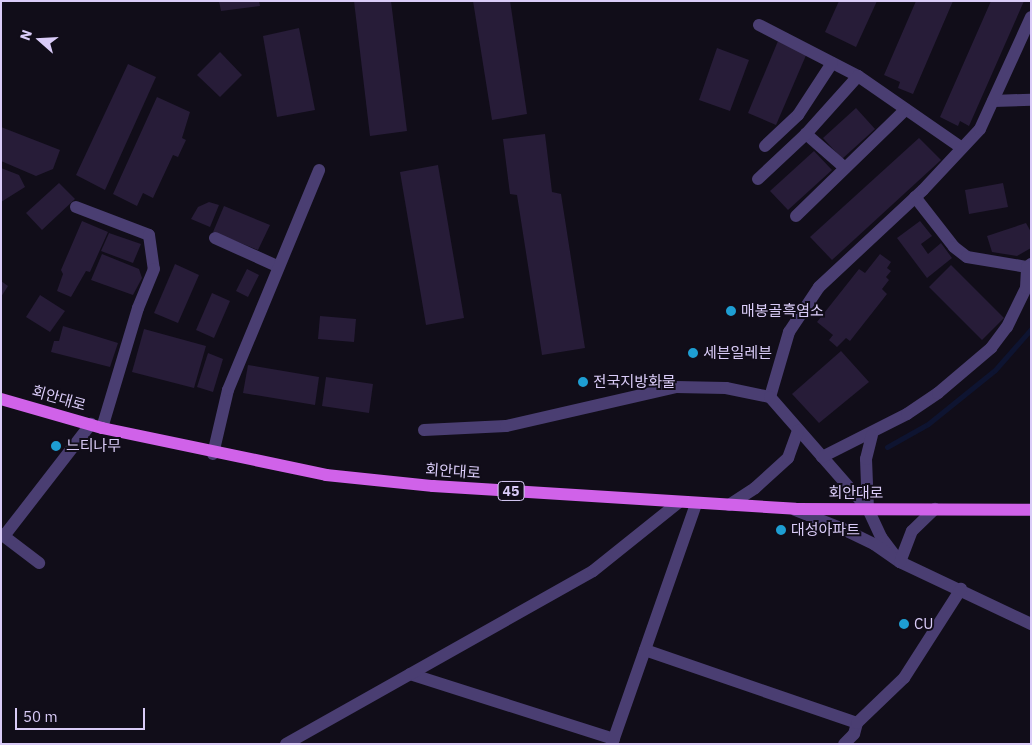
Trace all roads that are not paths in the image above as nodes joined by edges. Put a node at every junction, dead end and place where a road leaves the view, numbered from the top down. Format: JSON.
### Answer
{"nodes":[{"id":1,"x":1031,"y":16,"type":"edge"},
{"id":2,"x":759,"y":25,"type":"dead end"},
{"id":3,"x":832,"y":62,"type":"junction"},
{"id":4,"x":858,"y":76,"type":"junction"},
{"id":5,"x":993,"y":100,"type":"junction"},
{"id":6,"x":1031,"y":100,"type":"edge"},
{"id":7,"x":906,"y":109,"type":"junction"},
{"id":8,"x":806,"y":134,"type":"junction"},
{"id":9,"x":765,"y":146,"type":"dead end"},
{"id":10,"x":962,"y":148,"type":"junction"},
{"id":11,"x":845,"y":168,"type":"junction"},
{"id":12,"x":319,"y":170,"type":"dead end"},
{"id":13,"x":758,"y":179,"type":"dead end"},
{"id":14,"x":915,"y":197,"type":"junction"},
{"id":15,"x":76,"y":207,"type":"dead end"},
{"id":16,"x":796,"y":216,"type":"dead end"},
{"id":17,"x":215,"y":238,"type":"dead end"},
{"id":18,"x":1029,"y":265,"type":"edge"},
{"id":19,"x":277,"y":266,"type":"junction"},
{"id":20,"x":770,"y":398,"type":"junction"},
{"id":21,"x":1,"y":399,"type":"edge"},
{"id":22,"x":97,"y":426,"type":"junction"},
{"id":23,"x":424,"y":430,"type":"dead end"},
{"id":24,"x":798,"y":430,"type":"junction"},
{"id":25,"x":872,"y":435,"type":"junction"},
{"id":26,"x":213,"y":454,"type":"junction"},
{"id":27,"x":822,"y":457,"type":"junction"},
{"id":28,"x":680,"y":502,"type":"junction"},
{"id":29,"x":696,"y":504,"type":"junction"},
{"id":30,"x":729,"y":505,"type":"junction"},
{"id":31,"x":795,"y":509,"type":"junction"},
{"id":32,"x":868,"y":509,"type":"junction"},
{"id":33,"x":935,"y":509,"type":"junction"},
{"id":34,"x":1031,"y":510,"type":"edge"},
{"id":35,"x":3,"y":535,"type":"edge"},
{"id":36,"x":900,"y":562,"type":"junction"},
{"id":37,"x":39,"y":563,"type":"dead end"},
{"id":38,"x":961,"y":589,"type":"junction"},
{"id":39,"x":1031,"y":624,"type":"edge"},
{"id":40,"x":645,"y":650,"type":"junction"},
{"id":41,"x":410,"y":674,"type":"junction"},
{"id":42,"x":858,"y":723,"type":"junction"},
{"id":43,"x":613,"y":741,"type":"edge"},
{"id":44,"x":286,"y":744,"type":"edge"},
{"id":45,"x":844,"y":744,"type":"edge"}],
"edges":[{"from":1,"to":5,"type":"street"},
{"from":2,"to":3,"type":"street"},
{"from":3,"to":4,"type":"street"},
{"from":3,"to":9,"type":"street"},
{"from":4,"to":7,"type":"street"},
{"from":4,"to":8,"type":"street"},
{"from":5,"to":6,"type":"street"},
{"from":5,"to":10,"type":"street"},
{"from":7,"to":10,"type":"street"},
{"from":7,"to":11,"type":"street"},
{"from":8,"to":11,"type":"street"},
{"from":8,"to":13,"type":"street"},
{"from":10,"to":14,"type":"street"},
{"from":11,"to":16,"type":"street"},
{"from":12,"to":19,"type":"street"},
{"from":14,"to":18,"type":"street"},
{"from":14,"to":20,"type":"street"},
{"from":15,"to":22,"type":"street"},
{"from":17,"to":19,"type":"street"},
{"from":18,"to":25,"type":"street"},
{"from":19,"to":26,"type":"street"},
{"from":20,"to":23,"type":"street"},
{"from":20,"to":24,"type":"street"},
{"from":21,"to":22,"type":"main road","name":"회안대로","number":"45"},
{"from":22,"to":26,"type":"main road","name":"회안대로","number":"45"},
{"from":22,"to":35,"type":"street"},
{"from":24,"to":27,"type":"street"},
{"from":24,"to":30,"type":"street"},
{"from":25,"to":27,"type":"street"},
{"from":25,"to":32,"type":"street"},
{"from":26,"to":28,"type":"main road","name":"회안대로","number":"45"},
{"from":27,"to":32,"type":"street"},
{"from":28,"to":29,"type":"main road","name":"회안대로","number":"45"},
{"from":28,"to":41,"type":"street"},
{"from":29,"to":30,"type":"main road","name":"회안대로","number":"45"},
{"from":29,"to":40,"type":"street"},
{"from":30,"to":31,"type":"main road","name":"회안대로","number":"45"},
{"from":31,"to":32,"type":"main road","name":"회안대로","number":"45"},
{"from":31,"to":36,"type":"street"},
{"from":32,"to":33,"type":"main road","name":"회안대로","number":"45"},
{"from":32,"to":36,"type":"street"},
{"from":33,"to":34,"type":"main road","name":"회안대로","number":"45"},
{"from":33,"to":36,"type":"street"},
{"from":35,"to":37,"type":"street"},
{"from":36,"to":38,"type":"street"},
{"from":38,"to":39,"type":"street"},
{"from":38,"to":42,"type":"street"},
{"from":40,"to":42,"type":"street"},
{"from":40,"to":43,"type":"street"},
{"from":41,"to":43,"type":"street"},
{"from":41,"to":44,"type":"street"},
{"from":42,"to":45,"type":"street"}]}
